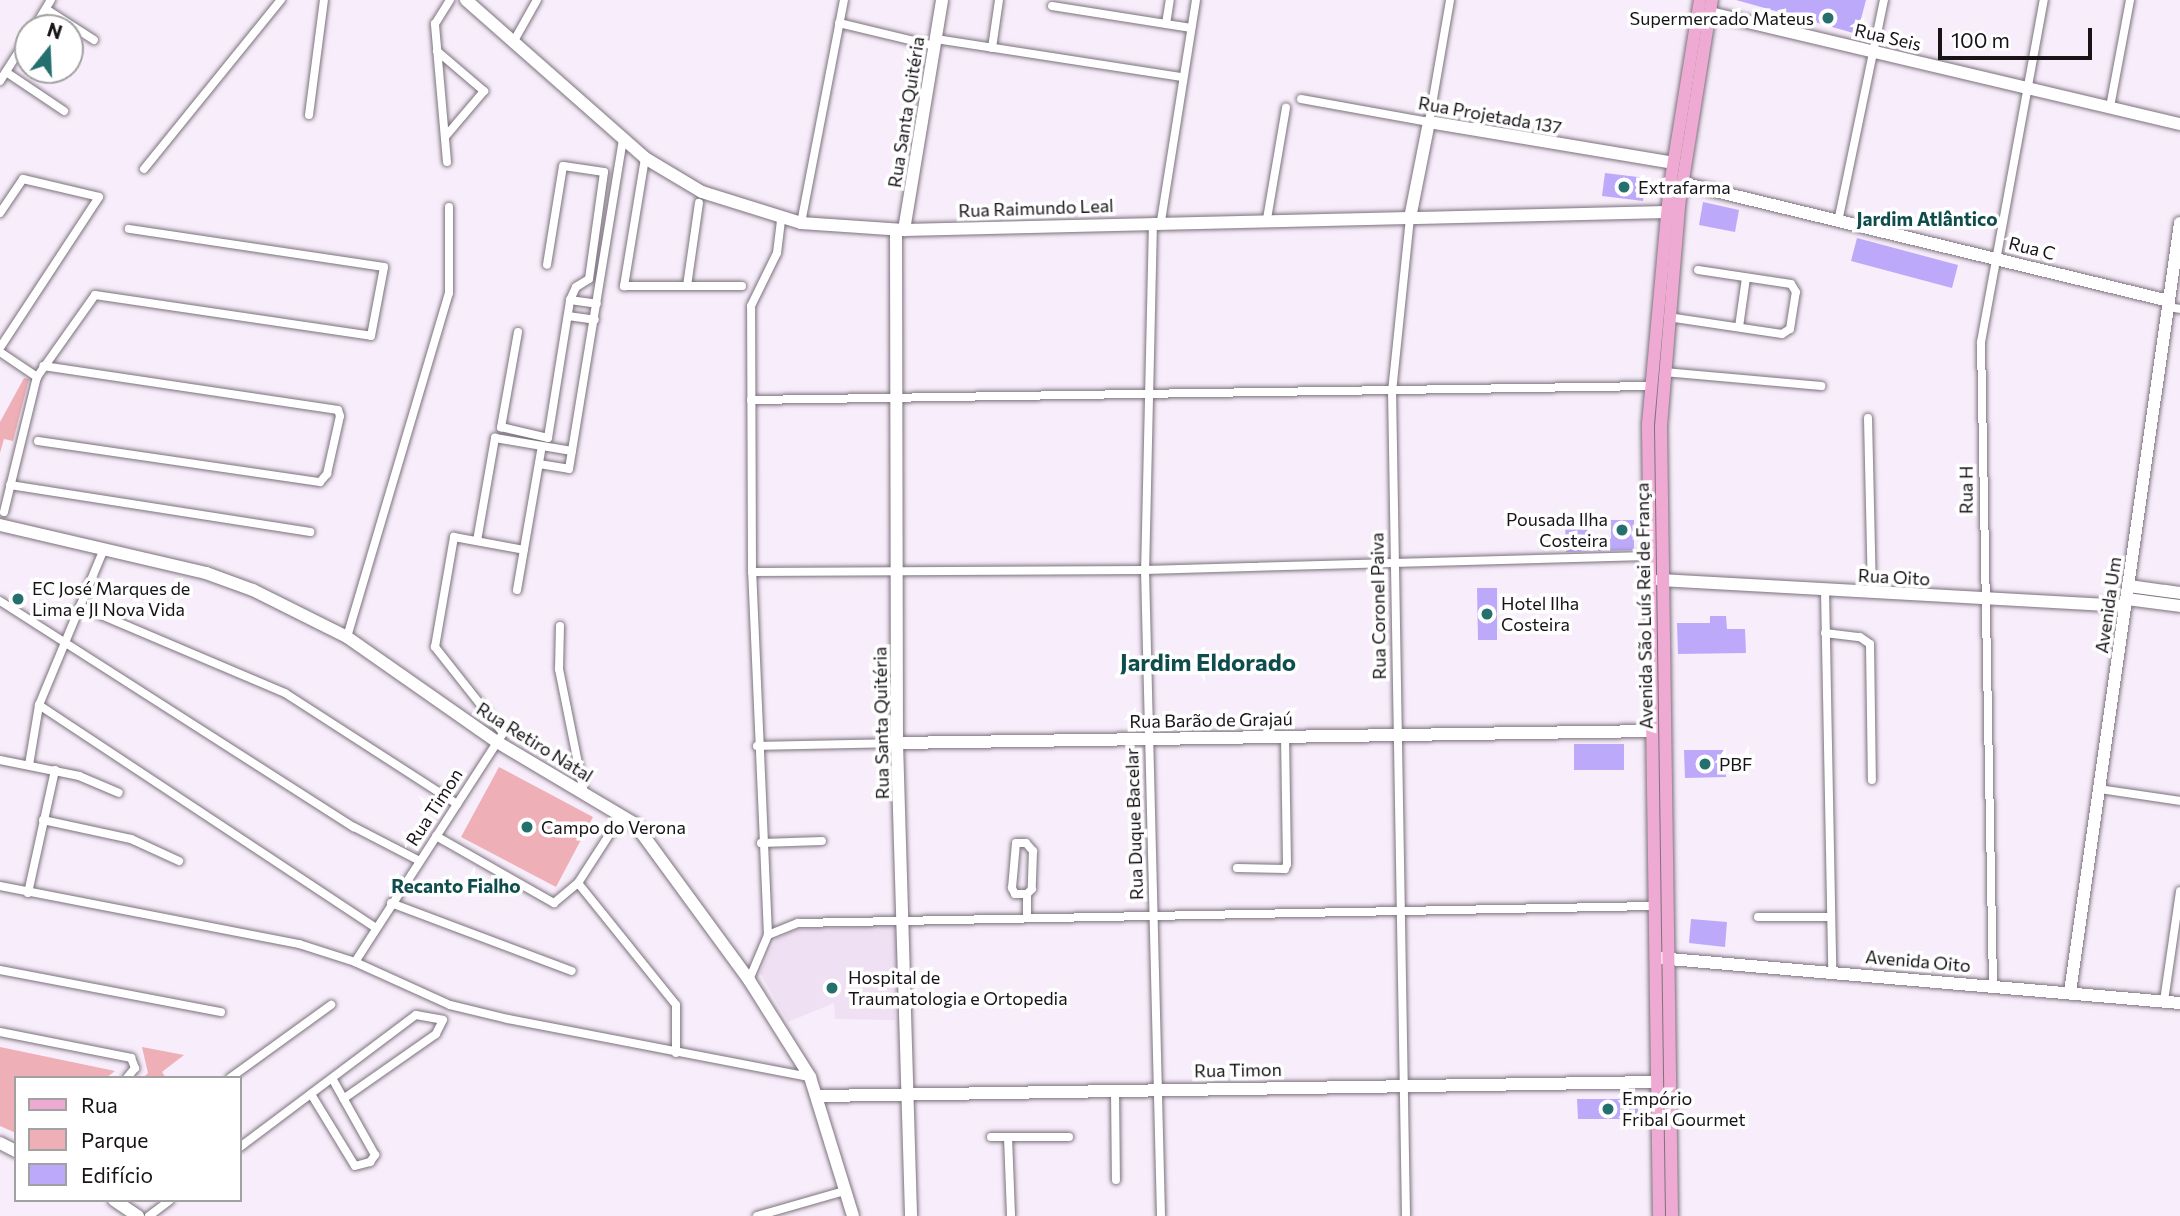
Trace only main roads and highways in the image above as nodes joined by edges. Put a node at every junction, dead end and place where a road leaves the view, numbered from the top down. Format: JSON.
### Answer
{"nodes":[{"id":1,"x":1700,"y":0,"type":"edge"},
{"id":2,"x":1711,"y":7,"type":"edge"},
{"id":3,"x":1660,"y":958,"type":"junction"},
{"id":4,"x":1660,"y":1216,"type":"edge"},
{"id":5,"x":1672,"y":1216,"type":"edge"}],
"edges":[{"from":1,"to":3,"type":"main road","name":"Avenida São Luís Rei de França"},
{"from":2,"to":3,"type":"main road","name":"Avenida São Luís Rei de França"},
{"from":3,"to":4,"type":"main road","name":"Avenida São Luís Rei de França"},
{"from":3,"to":5,"type":"main road","name":"Avenida São Luís Rei de França"}]}
